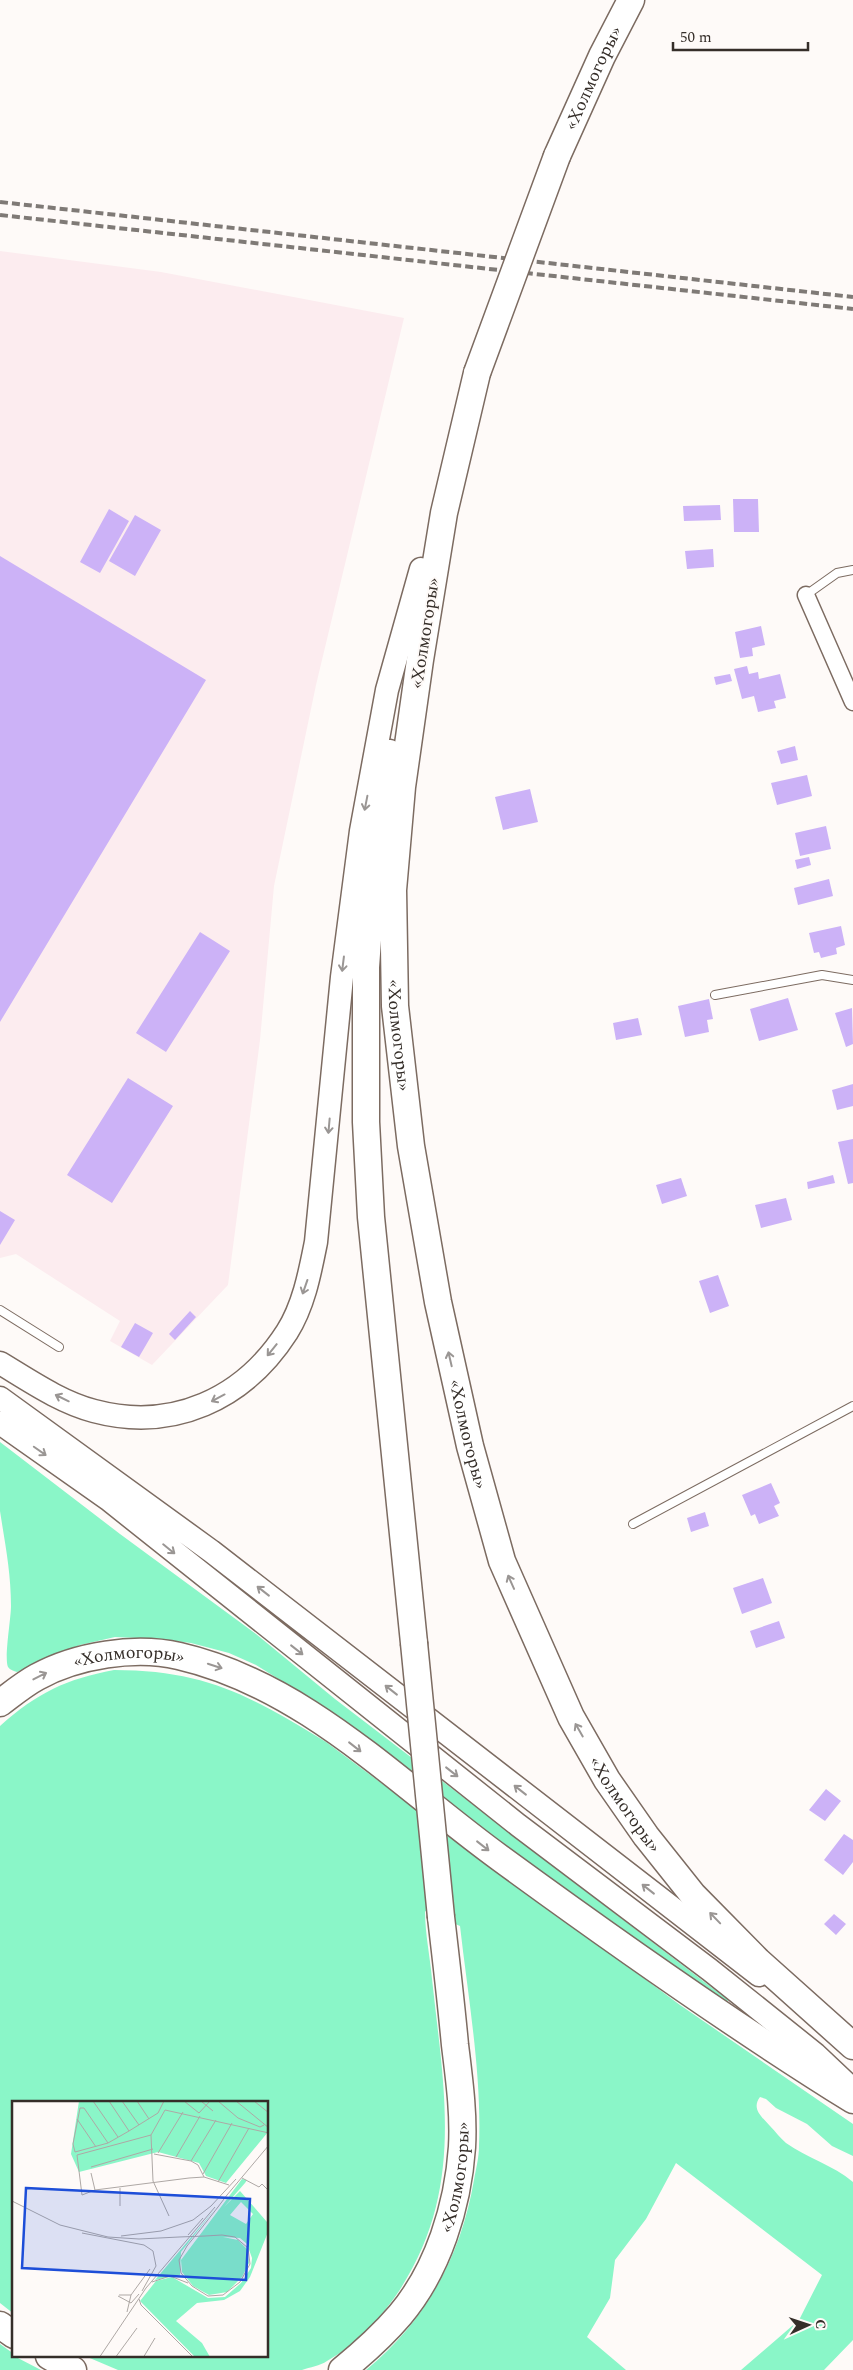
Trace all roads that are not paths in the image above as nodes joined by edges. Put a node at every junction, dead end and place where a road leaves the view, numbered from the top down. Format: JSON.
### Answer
{"nodes":[{"id":1,"x":630,"y":0,"type":"edge"},
{"id":2,"x":476,"y":373,"type":"junction"},
{"id":3,"x":421,"y":569,"type":"junction"},
{"id":4,"x":853,"y":570,"type":"edge"},
{"id":5,"x":806,"y":595,"type":"joint"},
{"id":6,"x":853,"y":702,"type":"edge"},
{"id":7,"x":853,"y":980,"type":"edge"},
{"id":8,"x":715,"y":995,"type":"dead end"},
{"id":9,"x":0,"y":1310,"type":"edge"},
{"id":10,"x":59,"y":1347,"type":"dead end"},
{"id":11,"x":0,"y":1363,"type":"edge"},
{"id":12,"x":0,"y":1398,"type":"edge"},
{"id":13,"x":853,"y":1406,"type":"edge"},
{"id":14,"x":0,"y":1423,"type":"edge"},
{"id":15,"x":634,"y":1524,"type":"dead end"},
{"id":16,"x":0,"y":1703,"type":"edge"},
{"id":17,"x":853,"y":2047,"type":"edge"},
{"id":18,"x":853,"y":2090,"type":"edge"},
{"id":19,"x":853,"y":2100,"type":"edge"},
{"id":20,"x":0,"y":2325,"type":"edge"},
{"id":21,"x":12,"y":2334,"type":"edge"},
{"id":22,"x":52,"y":2358,"type":"edge"},
{"id":23,"x":73,"y":2370,"type":"edge"},
{"id":24,"x":342,"y":2370,"type":"edge"}],
"edges":[{"from":1,"to":2,"type":"highway","name":"«Холмогоры»","bridge":true},
{"from":2,"to":3,"type":"highway","name":"«Холмогоры»"},
{"from":17,"to":2,"type":"highway","name":"«Холмогоры»","one_way":true},
{"from":3,"to":11,"type":"main road","one_way":true},
{"from":3,"to":24,"type":"highway","name":"«Холмогоры»","bridge":true},
{"from":4,"to":5,"type":"lane"},
{"from":5,"to":6,"type":"street"},
{"from":7,"to":8,"type":"lane"},
{"from":9,"to":10,"type":"lane"},
{"from":17,"to":12,"type":"main road","one_way":true},
{"from":13,"to":15,"type":"lane"},
{"from":14,"to":18,"type":"main road","one_way":true},
{"from":16,"to":19,"type":"highway","name":"«Холмогоры»","one_way":true},
{"from":20,"to":21,"type":"highway"},
{"from":22,"to":23,"type":"highway"}]}
